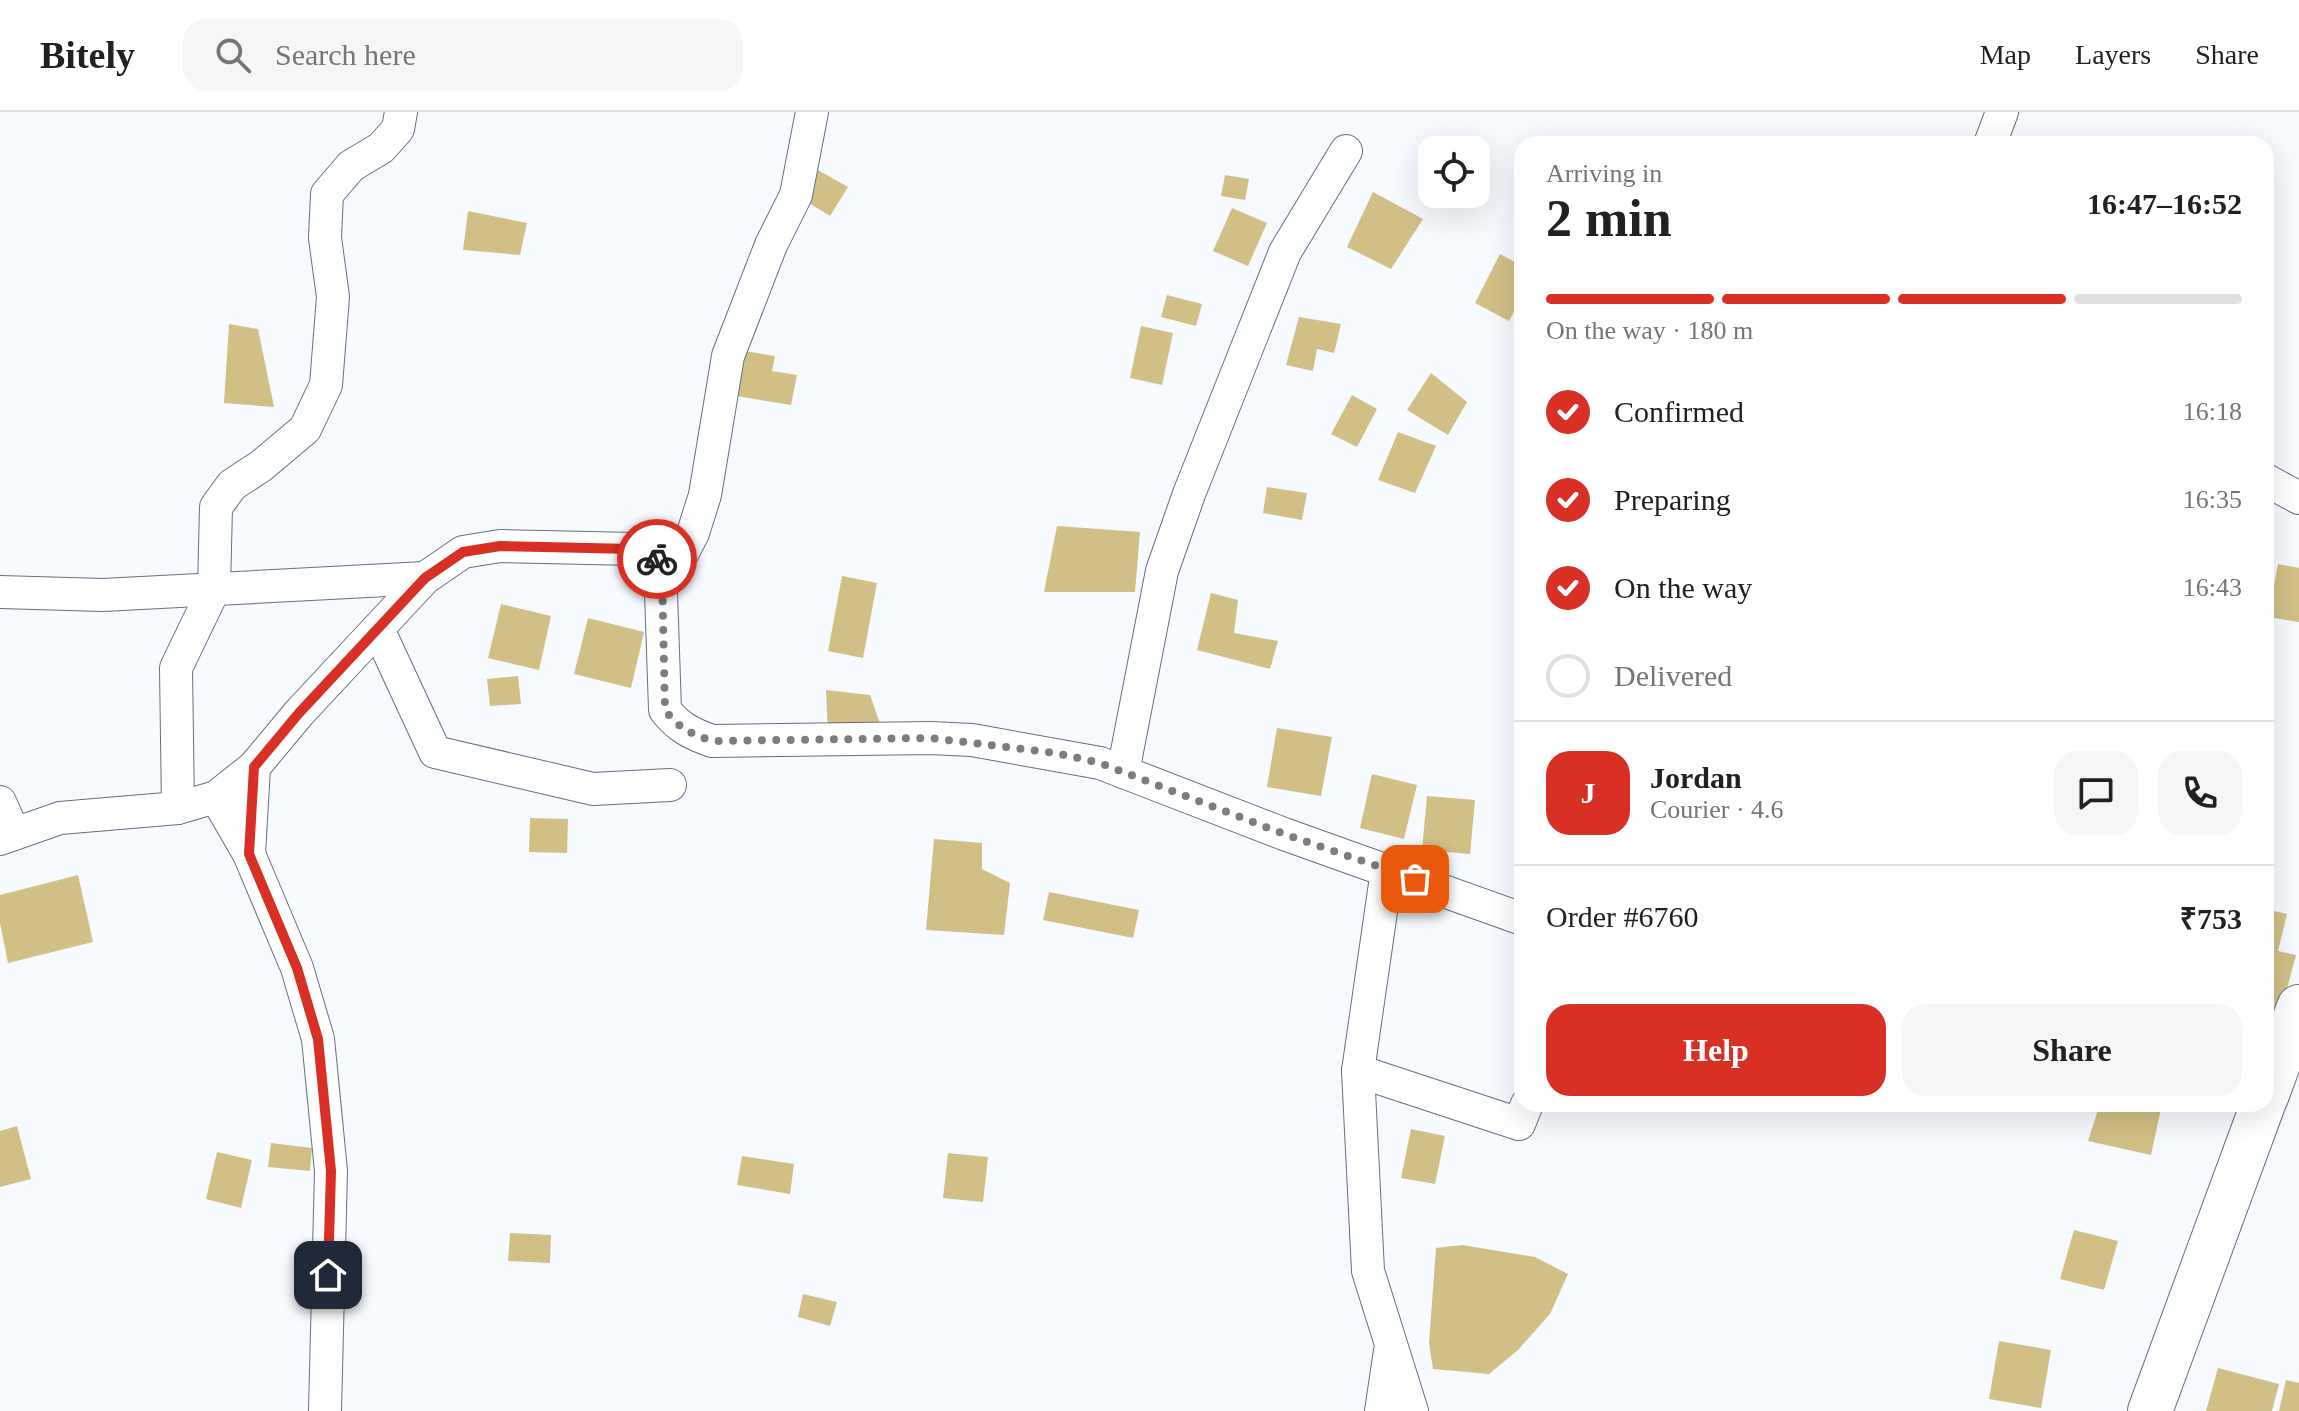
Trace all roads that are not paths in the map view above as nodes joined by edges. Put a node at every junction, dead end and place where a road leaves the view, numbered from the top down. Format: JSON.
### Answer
{"nodes":[{"id":1,"x":401,"y":112,"type":"edge"},
{"id":2,"x":812,"y":112,"type":"edge"},
{"id":3,"x":2002,"y":112,"type":"edge"},
{"id":4,"x":1993,"y":136,"type":"edge"},
{"id":5,"x":1346,"y":151,"type":"dead end"},
{"id":6,"x":2274,"y":484,"type":"edge"},
{"id":7,"x":2299,"y":498,"type":"edge"},
{"id":8,"x":662,"y":572,"type":"junction"},
{"id":9,"x":425,"y":578,"type":"junction"},
{"id":10,"x":214,"y":589,"type":"junction"},
{"id":11,"x":0,"y":592,"type":"edge"},
{"id":12,"x":378,"y":629,"type":"junction"},
{"id":13,"x":254,"y":767,"type":"junction"},
{"id":14,"x":1123,"y":772,"type":"junction"},
{"id":15,"x":670,"y":785,"type":"dead end"},
{"id":16,"x":216,"y":797,"type":"junction"},
{"id":17,"x":0,"y":802,"type":"edge"},
{"id":18,"x":178,"y":808,"type":"junction"},
{"id":19,"x":7,"y":837,"type":"edge"},
{"id":20,"x":249,"y":854,"type":"junction"},
{"id":21,"x":1387,"y":870,"type":"junction"},
{"id":22,"x":1514,"y":916,"type":"edge"},
{"id":23,"x":2288,"y":1032,"type":"edge"},
{"id":24,"x":1358,"y":1071,"type":"junction"},
{"id":25,"x":2274,"y":1073,"type":"edge"},
{"id":26,"x":1524,"y":1112,"type":"edge"},
{"id":27,"x":2260,"y":1112,"type":"edge"},
{"id":28,"x":1392,"y":1345,"type":"junction"},
{"id":29,"x":325,"y":1411,"type":"edge"},
{"id":30,"x":1381,"y":1411,"type":"edge"},
{"id":31,"x":1412,"y":1411,"type":"edge"},
{"id":32,"x":2150,"y":1411,"type":"edge"}],
"edges":[{"from":1,"to":10,"type":"street"},
{"from":2,"to":8,"type":"street"},
{"from":3,"to":4,"type":"street"},
{"from":5,"to":14,"type":"street"},
{"from":6,"to":7,"type":"street"},
{"from":8,"to":9,"type":"street"},
{"from":8,"to":14,"type":"street"},
{"from":9,"to":10,"type":"street"},
{"from":9,"to":12,"type":"street"},
{"from":10,"to":11,"type":"street"},
{"from":10,"to":18,"type":"street"},
{"from":12,"to":13,"type":"street"},
{"from":12,"to":15,"type":"street"},
{"from":13,"to":16,"type":"street"},
{"from":13,"to":20,"type":"street"},
{"from":14,"to":21,"type":"street"},
{"from":16,"to":18,"type":"street"},
{"from":16,"to":20,"type":"street"},
{"from":17,"to":19,"type":"street"},
{"from":18,"to":19,"type":"street"},
{"from":20,"to":29,"type":"street"},
{"from":21,"to":22,"type":"street"},
{"from":21,"to":24,"type":"street"},
{"from":23,"to":25,"type":"main road"},
{"from":24,"to":26,"type":"street"},
{"from":24,"to":28,"type":"street"},
{"from":27,"to":32,"type":"main road"},
{"from":28,"to":30,"type":"street"},
{"from":28,"to":31,"type":"street"}]}
